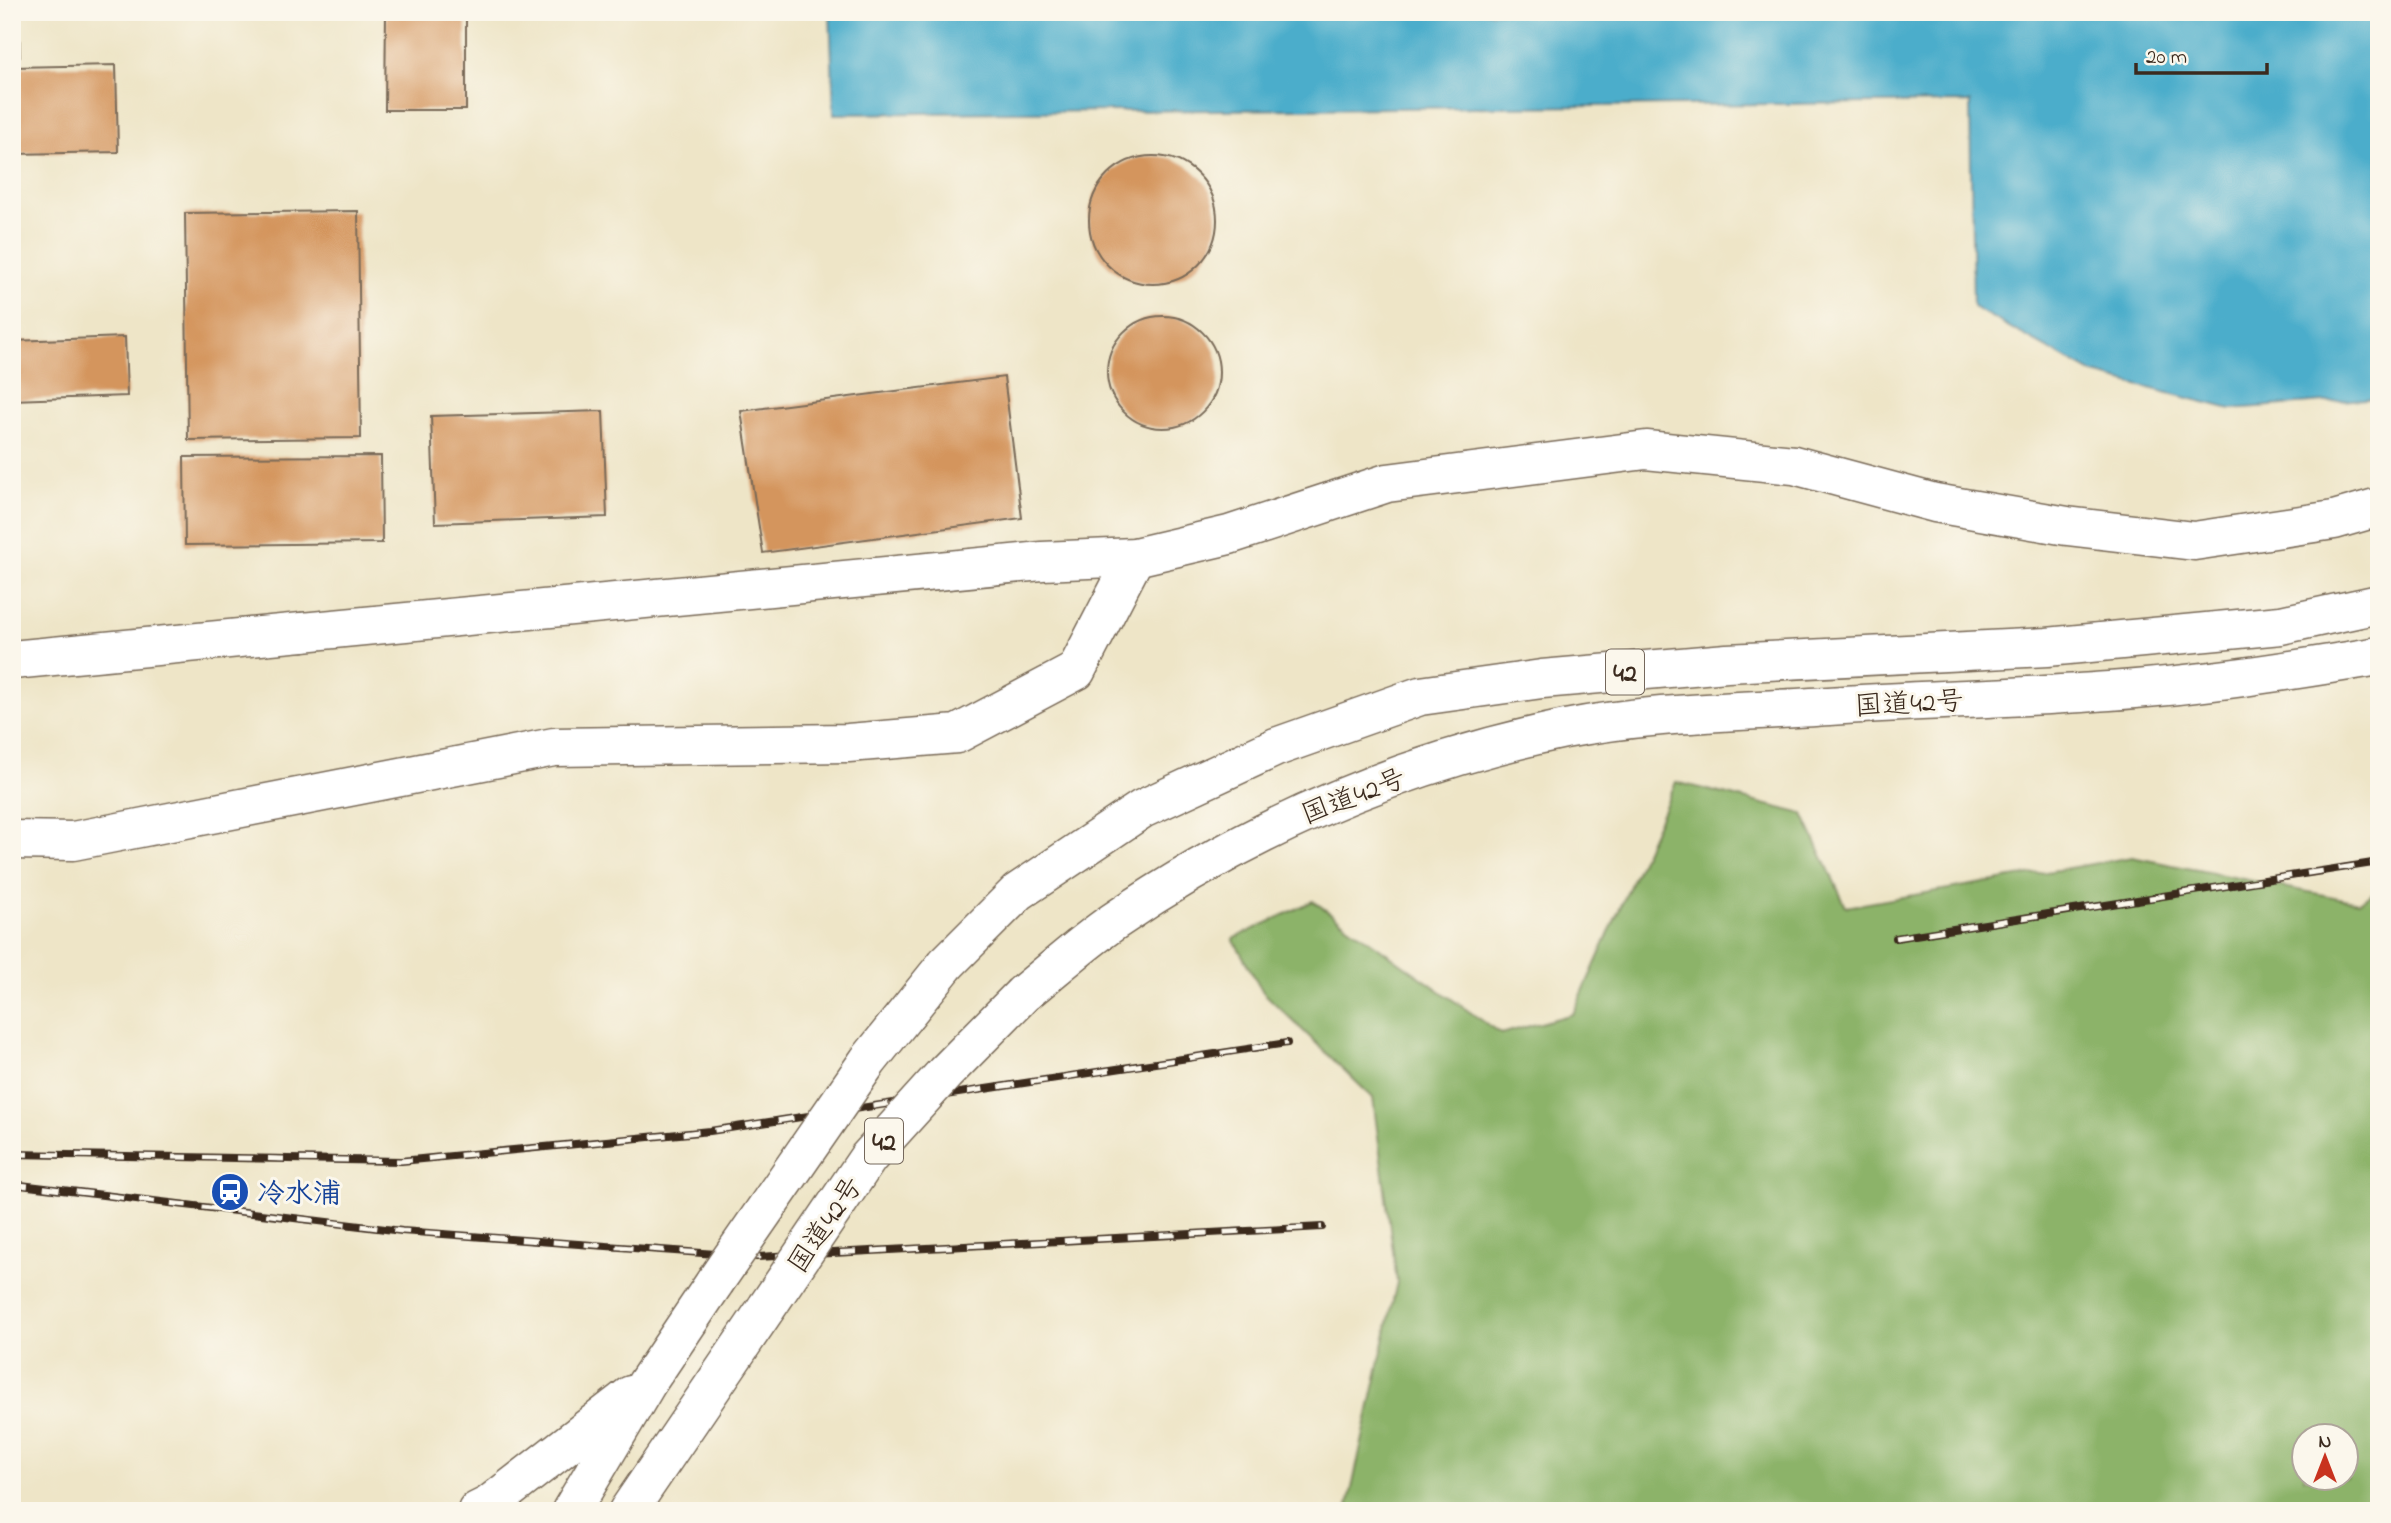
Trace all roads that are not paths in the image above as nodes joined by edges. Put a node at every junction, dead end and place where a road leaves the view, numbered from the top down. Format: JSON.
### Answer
{"nodes":[{"id":1,"x":2379,"y":507,"type":"edge"},
{"id":2,"x":1135,"y":557,"type":"junction"},
{"id":3,"x":2379,"y":604,"type":"edge"},
{"id":4,"x":2379,"y":656,"type":"edge"},
{"id":5,"x":12,"y":660,"type":"edge"},
{"id":6,"x":12,"y":840,"type":"edge"},
{"id":7,"x":647,"y":1382,"type":"junction"},
{"id":8,"x":477,"y":1511,"type":"edge"},
{"id":9,"x":571,"y":1511,"type":"edge"},
{"id":10,"x":628,"y":1511,"type":"edge"}],
"edges":[{"from":1,"to":2,"type":"main road"},
{"from":2,"to":5,"type":"main road"},
{"from":2,"to":6,"type":"main road"},
{"from":3,"to":7,"type":"main road","name":"国道42号","number":"42","bridge":true},
{"from":4,"to":10,"type":"main road","name":"国道42号","number":"42","bridge":true},
{"from":7,"to":8,"type":"main road","name":"国道42号","number":"42"},
{"from":7,"to":9,"type":"main road","name":"国道42号","number":"42"}]}
